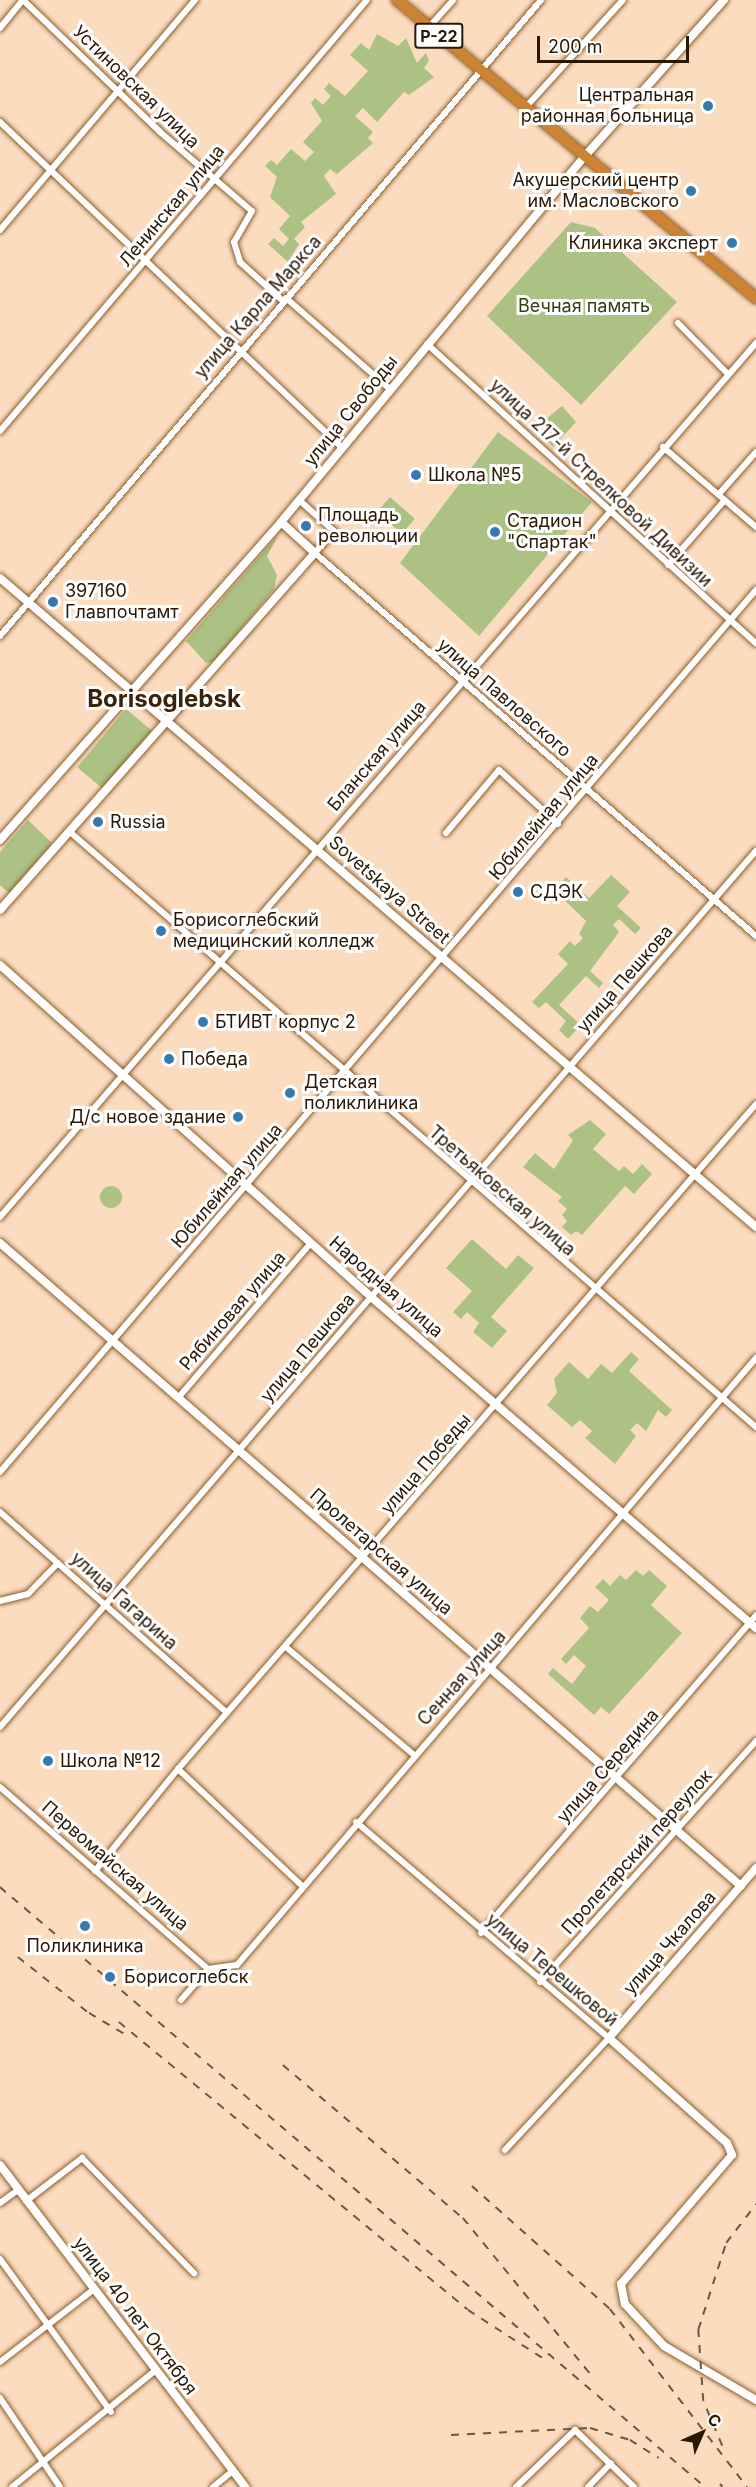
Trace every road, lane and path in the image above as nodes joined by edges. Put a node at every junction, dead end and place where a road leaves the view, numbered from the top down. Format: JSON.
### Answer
{"nodes":[{"id":1,"x":23,"y":0,"type":"edge"},
{"id":2,"x":195,"y":0,"type":"edge"},
{"id":3,"x":367,"y":0,"type":"edge"},
{"id":4,"x":397,"y":0,"type":"edge"},
{"id":5,"x":453,"y":0,"type":"edge"},
{"id":6,"x":541,"y":0,"type":"edge"},
{"id":7,"x":623,"y":0,"type":"edge"},
{"id":8,"x":723,"y":0,"type":"edge"},
{"id":9,"x":429,"y":27,"type":"junction"},
{"id":10,"x":0,"y":28,"type":"edge"},
{"id":11,"x":481,"y":72,"type":"junction"},
{"id":12,"x":117,"y":91,"type":"junction"},
{"id":13,"x":525,"y":108,"type":"junction"},
{"id":14,"x":0,"y":122,"type":"edge"},
{"id":15,"x":585,"y":156,"type":"junction"},
{"id":16,"x":49,"y":172,"type":"junction"},
{"id":17,"x":211,"y":179,"type":"junction"},
{"id":18,"x":0,"y":230,"type":"edge"},
{"id":19,"x":146,"y":262,"type":"junction"},
{"id":20,"x":756,"y":298,"type":"edge"},
{"id":21,"x":284,"y":299,"type":"junction"},
{"id":22,"x":678,"y":323,"type":"dead end"},
{"id":23,"x":756,"y":343,"type":"edge"},
{"id":24,"x":427,"y":344,"type":"junction"},
{"id":25,"x":238,"y":352,"type":"junction"},
{"id":26,"x":728,"y":374,"type":"junction"},
{"id":27,"x":390,"y":389,"type":"junction"},
{"id":28,"x":0,"y":431,"type":"edge"},
{"id":29,"x":663,"y":447,"type":"junction"},
{"id":30,"x":342,"y":448,"type":"junction"},
{"id":31,"x":756,"y":452,"type":"edge"},
{"id":32,"x":719,"y":494,"type":"junction"},
{"id":33,"x":299,"y":500,"type":"junction"},
{"id":34,"x":725,"y":500,"type":"junction"},
{"id":35,"x":608,"y":510,"type":"junction"},
{"id":36,"x":281,"y":522,"type":"junction"},
{"id":37,"x":756,"y":527,"type":"edge"},
{"id":38,"x":315,"y":553,"type":"junction"},
{"id":39,"x":668,"y":565,"type":"junction"},
{"id":40,"x":0,"y":578,"type":"edge"},
{"id":41,"x":756,"y":590,"type":"edge"},
{"id":42,"x":29,"y":603,"type":"junction"},
{"id":43,"x":729,"y":620,"type":"junction"},
{"id":44,"x":0,"y":636,"type":"edge"},
{"id":45,"x":756,"y":643,"type":"edge"},
{"id":46,"x":461,"y":681,"type":"junction"},
{"id":47,"x":131,"y":691,"type":"junction"},
{"id":48,"x":167,"y":722,"type":"junction"},
{"id":49,"x":587,"y":790,"type":"junction"},
{"id":50,"x":558,"y":824,"type":"junction"},
{"id":51,"x":70,"y":832,"type":"junction"},
{"id":52,"x":446,"y":833,"type":"dead end"},
{"id":53,"x":0,"y":840,"type":"edge"},
{"id":54,"x":317,"y":850,"type":"junction"},
{"id":55,"x":756,"y":851,"type":"edge"},
{"id":56,"x":714,"y":900,"type":"junction"},
{"id":57,"x":0,"y":910,"type":"edge"},
{"id":58,"x":756,"y":936,"type":"edge"},
{"id":59,"x":443,"y":958,"type":"junction"},
{"id":60,"x":220,"y":964,"type":"junction"},
{"id":61,"x":0,"y":965,"type":"edge"},
{"id":62,"x":568,"y":1066,"type":"junction"},
{"id":63,"x":345,"y":1074,"type":"junction"},
{"id":64,"x":124,"y":1077,"type":"junction"},
{"id":65,"x":756,"y":1104,"type":"edge"},
{"id":66,"x":695,"y":1175,"type":"junction"},
{"id":67,"x":470,"y":1183,"type":"junction"},
{"id":68,"x":248,"y":1186,"type":"junction"},
{"id":69,"x":0,"y":1217,"type":"edge"},
{"id":70,"x":756,"y":1227,"type":"edge"},
{"id":71,"x":0,"y":1243,"type":"edge"},
{"id":72,"x":311,"y":1243,"type":"junction"},
{"id":73,"x":593,"y":1291,"type":"junction"},
{"id":74,"x":371,"y":1297,"type":"junction"},
{"id":75,"x":112,"y":1340,"type":"junction"},
{"id":76,"x":756,"y":1358,"type":"edge"},
{"id":77,"x":178,"y":1398,"type":"junction"},
{"id":78,"x":722,"y":1398,"type":"junction"},
{"id":79,"x":497,"y":1406,"type":"junction"},
{"id":80,"x":756,"y":1427,"type":"edge"},
{"id":81,"x":239,"y":1452,"type":"junction"},
{"id":82,"x":0,"y":1472,"type":"edge"},
{"id":83,"x":0,"y":1512,"type":"edge"},
{"id":84,"x":623,"y":1515,"type":"junction"},
{"id":85,"x":364,"y":1559,"type":"junction"},
{"id":86,"x":58,"y":1563,"type":"junction"},
{"id":87,"x":0,"y":1601,"type":"edge"},
{"id":88,"x":105,"y":1605,"type":"junction"},
{"id":89,"x":754,"y":1622,"type":"edge"},
{"id":90,"x":287,"y":1648,"type":"junction"},
{"id":91,"x":492,"y":1670,"type":"junction"},
{"id":92,"x":227,"y":1713,"type":"junction"},
{"id":93,"x":0,"y":1727,"type":"edge"},
{"id":94,"x":756,"y":1741,"type":"edge"},
{"id":95,"x":413,"y":1754,"type":"junction"},
{"id":96,"x":178,"y":1769,"type":"junction"},
{"id":97,"x":618,"y":1779,"type":"junction"},
{"id":98,"x":0,"y":1786,"type":"edge"},
{"id":99,"x":356,"y":1822,"type":"junction"},
{"id":100,"x":676,"y":1832,"type":"junction"},
{"id":101,"x":756,"y":1868,"type":"edge"},
{"id":102,"x":95,"y":1871,"type":"junction"},
{"id":103,"x":302,"y":1885,"type":"junction"},
{"id":104,"x":741,"y":1886,"type":"junction"},
{"id":105,"x":481,"y":1933,"type":"junction"},
{"id":106,"x":208,"y":1969,"type":"junction"},
{"id":107,"x":540,"y":1982,"type":"junction"},
{"id":108,"x":181,"y":2000,"type":"dead end"},
{"id":109,"x":609,"y":2038,"type":"junction"},
{"id":110,"x":505,"y":2150,"type":"dead end"},
{"id":111,"x":0,"y":2166,"type":"edge"},
{"id":112,"x":18,"y":2190,"type":"junction"},
{"id":113,"x":26,"y":2201,"type":"junction"},
{"id":114,"x":0,"y":2204,"type":"edge"},
{"id":115,"x":0,"y":2259,"type":"edge"},
{"id":116,"x":194,"y":2273,"type":"dead end"},
{"id":117,"x":94,"y":2289,"type":"junction"},
{"id":118,"x":46,"y":2324,"type":"junction"},
{"id":119,"x":0,"y":2362,"type":"edge"},
{"id":120,"x":156,"y":2370,"type":"junction"},
{"id":121,"x":0,"y":2398,"type":"edge"},
{"id":122,"x":756,"y":2400,"type":"edge"},
{"id":123,"x":111,"y":2412,"type":"junction"},
{"id":124,"x":43,"y":2457,"type":"junction"},
{"id":125,"x":611,"y":2463,"type":"junction"},
{"id":126,"x":233,"y":2471,"type":"junction"},
{"id":127,"x":12,"y":2487,"type":"edge"},
{"id":128,"x":60,"y":2487,"type":"edge"},
{"id":129,"x":213,"y":2487,"type":"edge"},
{"id":130,"x":244,"y":2487,"type":"edge"},
{"id":131,"x":516,"y":2487,"type":"edge"},
{"id":132,"x":588,"y":2487,"type":"edge"},
{"id":133,"x":634,"y":2487,"type":"edge"}],
"edges":[{"from":1,"to":10,"type":"street"},
{"from":1,"to":12,"type":"street","name":"Устиновская улица"},
{"from":2,"to":12,"type":"street"},
{"from":3,"to":17,"type":"street","name":"Ленинская улица"},
{"from":4,"to":9,"type":"highway","number":"Р-22"},
{"from":5,"to":9,"type":"street"},
{"from":6,"to":11,"type":"street","name":"улица Карла Маркса"},
{"from":7,"to":13,"type":"street"},
{"from":8,"to":15,"type":"street","name":"улица Свободы"},
{"from":9,"to":11,"type":"highway","number":"Р-22"},
{"from":11,"to":13,"type":"highway","number":"Р-22"},
{"from":11,"to":21,"type":"street","name":"улица Карла Маркса"},
{"from":12,"to":16,"type":"street"},
{"from":12,"to":17,"type":"street","name":"Устиновская улица"},
{"from":13,"to":15,"type":"highway","number":"Р-22"},
{"from":14,"to":16,"type":"street"},
{"from":15,"to":20,"type":"highway","number":"Р-22"},
{"from":15,"to":24,"type":"street","name":"улица Свободы"},
{"from":16,"to":18,"type":"street"},
{"from":16,"to":19,"type":"street"},
{"from":17,"to":19,"type":"street","name":"Ленинская улица"},
{"from":17,"to":21,"type":"street","name":"Устиновская улица"},
{"from":19,"to":25,"type":"street"},
{"from":19,"to":28,"type":"street","name":"Ленинская улица"},
{"from":21,"to":25,"type":"street","name":"улица Карла Маркса"},
{"from":21,"to":27,"type":"street","name":"Устиновская улица"},
{"from":22,"to":26,"type":"street"},
{"from":23,"to":26,"type":"street","name":"Бланская улица"},
{"from":24,"to":27,"type":"street","name":"улица Свободы"},
{"from":24,"to":35,"type":"street","name":"улица 217-й Стрелковой Дивизии"},
{"from":25,"to":30,"type":"street"},
{"from":25,"to":42,"type":"street","name":"улица Карла Маркса"},
{"from":26,"to":29,"type":"street","name":"Бланская улица"},
{"from":27,"to":30,"type":"street","name":"улица Свободы"},
{"from":29,"to":32,"type":"street"},
{"from":29,"to":35,"type":"street","name":"Бланская улица"},
{"from":30,"to":33,"type":"street","name":"улица Свободы"},
{"from":31,"to":32,"type":"street"},
{"from":32,"to":34,"type":"street"},
{"from":33,"to":36,"type":"street","name":"улица Свободы"},
{"from":33,"to":38,"type":"street"},
{"from":34,"to":37,"type":"street"},
{"from":34,"to":39,"type":"street"},
{"from":35,"to":39,"type":"street","name":"улица 217-й Стрелковой Дивизии"},
{"from":35,"to":46,"type":"street","name":"Бланская улица"},
{"from":36,"to":38,"type":"street"},
{"from":36,"to":47,"type":"street","name":"улица Свободы"},
{"from":38,"to":46,"type":"street","name":"улица Павловского"},
{"from":38,"to":48,"type":"street"},
{"from":39,"to":43,"type":"street","name":"улица 217-й Стрелковой Дивизии"},
{"from":40,"to":42,"type":"street","name":"Sovetskaya Street"},
{"from":41,"to":43,"type":"street","name":"Юбилейная улица"},
{"from":42,"to":44,"type":"street","name":"улица Карла Маркса"},
{"from":42,"to":47,"type":"street","name":"Sovetskaya Street"},
{"from":43,"to":45,"type":"street","name":"улица 217-й Стрелковой Дивизии"},
{"from":43,"to":49,"type":"street","name":"Юбилейная улица"},
{"from":46,"to":49,"type":"street","name":"улица Павловского"},
{"from":46,"to":54,"type":"street","name":"Бланская улица"},
{"from":47,"to":48,"type":"street","name":"Sovetskaya Street"},
{"from":47,"to":53,"type":"street","name":"улица Свободы"},
{"from":48,"to":51,"type":"street"},
{"from":48,"to":54,"type":"street","name":"Sovetskaya Street"},
{"from":49,"to":50,"type":"street","name":"Юбилейная улица"},
{"from":49,"to":56,"type":"street","name":"улица Павловского"},
{"from":50,"to":52,"type":"street"},
{"from":50,"to":59,"type":"street","name":"Юбилейная улица"},
{"from":51,"to":57,"type":"street"},
{"from":51,"to":60,"type":"street","name":"Третьяковская улица"},
{"from":54,"to":59,"type":"street","name":"Sovetskaya Street"},
{"from":54,"to":60,"type":"street","name":"Бланская улица"},
{"from":55,"to":56,"type":"street","name":"улица Пешкова"},
{"from":56,"to":58,"type":"street","name":"улица Павловского"},
{"from":56,"to":62,"type":"street","name":"улица Пешкова"},
{"from":59,"to":62,"type":"street","name":"Sovetskaya Street"},
{"from":59,"to":63,"type":"street","name":"Юбилейная улица"},
{"from":60,"to":63,"type":"street","name":"Третьяковская улица"},
{"from":60,"to":64,"type":"street","name":"Бланская улица"},
{"from":61,"to":64,"type":"street","name":"Народная улица"},
{"from":62,"to":66,"type":"street","name":"Sovetskaya Street"},
{"from":62,"to":67,"type":"street","name":"улица Пешкова"},
{"from":63,"to":67,"type":"street","name":"Третьяковская улица"},
{"from":63,"to":68,"type":"street","name":"Юбилейная улица"},
{"from":64,"to":68,"type":"street","name":"Народная улица"},
{"from":64,"to":69,"type":"street","name":"Бланская улица"},
{"from":65,"to":66,"type":"street","name":"улица Победы"},
{"from":66,"to":70,"type":"street","name":"Sovetskaya Street"},
{"from":66,"to":73,"type":"street","name":"улица Победы"},
{"from":67,"to":73,"type":"street","name":"Третьяковская улица"},
{"from":67,"to":74,"type":"street","name":"улица Пешкова"},
{"from":68,"to":72,"type":"street","name":"Народная улица"},
{"from":68,"to":75,"type":"street","name":"Юбилейная улица"},
{"from":71,"to":75,"type":"street","name":"Пролетарская улица"},
{"from":72,"to":74,"type":"street","name":"Народная улица"},
{"from":72,"to":77,"type":"street","name":"Рябиновая улица"},
{"from":73,"to":78,"type":"street","name":"Третьяковская улица"},
{"from":73,"to":79,"type":"street","name":"улица Победы"},
{"from":74,"to":79,"type":"street","name":"Народная улица"},
{"from":74,"to":81,"type":"street","name":"улица Пешкова"},
{"from":75,"to":77,"type":"street","name":"Пролетарская улица"},
{"from":75,"to":82,"type":"street","name":"Юбилейная улица"},
{"from":76,"to":78,"type":"street","name":"Сенная улица"},
{"from":77,"to":81,"type":"street","name":"Пролетарская улица"},
{"from":78,"to":80,"type":"street","name":"Третьяковская улица"},
{"from":78,"to":84,"type":"street","name":"Сенная улица"},
{"from":79,"to":84,"type":"street","name":"Народная улица"},
{"from":79,"to":85,"type":"street","name":"улица Победы"},
{"from":81,"to":85,"type":"street","name":"Пролетарская улица"},
{"from":81,"to":88,"type":"street","name":"улица Пешкова"},
{"from":83,"to":86,"type":"street","name":"улица Гагарина"},
{"from":84,"to":89,"type":"street","name":"Народная улица"},
{"from":84,"to":91,"type":"street","name":"Сенная улица"},
{"from":85,"to":90,"type":"street","name":"улица Победы"},
{"from":85,"to":91,"type":"street","name":"Пролетарская улица"},
{"from":86,"to":87,"type":"street"},
{"from":86,"to":88,"type":"street","name":"улица Гагарина"},
{"from":88,"to":92,"type":"street","name":"улица Гагарина"},
{"from":88,"to":93,"type":"street","name":"улица Пешкова"},
{"from":89,"to":97,"type":"street","name":"улица Середина"},
{"from":90,"to":92,"type":"street","name":"улица Победы"},
{"from":90,"to":95,"type":"street"},
{"from":91,"to":95,"type":"street","name":"Сенная улица"},
{"from":91,"to":97,"type":"street","name":"Пролетарская улица"},
{"from":92,"to":96,"type":"street","name":"улица Победы"},
{"from":94,"to":100,"type":"street","name":"Пролетарский переулок"},
{"from":95,"to":99,"type":"street","name":"Сенная улица"},
{"from":96,"to":102,"type":"street","name":"улица Победы"},
{"from":96,"to":103,"type":"street"},
{"from":97,"to":100,"type":"street","name":"Пролетарская улица"},
{"from":97,"to":105,"type":"street","name":"улица Середина"},
{"from":98,"to":102,"type":"street","name":"Первомайская улица"},
{"from":99,"to":103,"type":"street","name":"Сенная улица"},
{"from":99,"to":105,"type":"street","name":"улица Терешковой"},
{"from":100,"to":104,"type":"street","name":"Пролетарская улица"},
{"from":100,"to":107,"type":"street","name":"Пролетарский переулок"},
{"from":101,"to":104,"type":"street","name":"улица Чкалова"},
{"from":102,"to":106,"type":"street","name":"Первомайская улица"},
{"from":103,"to":106,"type":"street","name":"Сенная улица"},
{"from":104,"to":109,"type":"street","name":"улица Чкалова"},
{"from":105,"to":107,"type":"street","name":"улица Терешковой"},
{"from":106,"to":108,"type":"street"},
{"from":107,"to":109,"type":"street","name":"улица Терешковой"},
{"from":109,"to":110,"type":"street"},
{"from":109,"to":122,"type":"street","name":"улица Терешковой"},
{"from":111,"to":112,"type":"street","name":"улица 40 лет Октября"},
{"from":112,"to":113,"type":"street","name":"улица 40 лет Октября"},
{"from":112,"to":114,"type":"street"},
{"from":113,"to":116,"type":"street"},
{"from":113,"to":117,"type":"street","name":"улица 40 лет Октября"},
{"from":115,"to":118,"type":"street"},
{"from":117,"to":118,"type":"street"},
{"from":117,"to":120,"type":"street","name":"улица 40 лет Октября"},
{"from":118,"to":119,"type":"street"},
{"from":118,"to":123,"type":"street"},
{"from":120,"to":123,"type":"street"},
{"from":120,"to":126,"type":"street","name":"улица 40 лет Октября"},
{"from":121,"to":124,"type":"street"},
{"from":123,"to":124,"type":"street"},
{"from":124,"to":127,"type":"street"},
{"from":124,"to":128,"type":"street"},
{"from":125,"to":131,"type":"street"},
{"from":125,"to":132,"type":"street"},
{"from":125,"to":133,"type":"street"},
{"from":126,"to":129,"type":"street"},
{"from":126,"to":130,"type":"street","name":"улица 40 лет Октября"}]}
